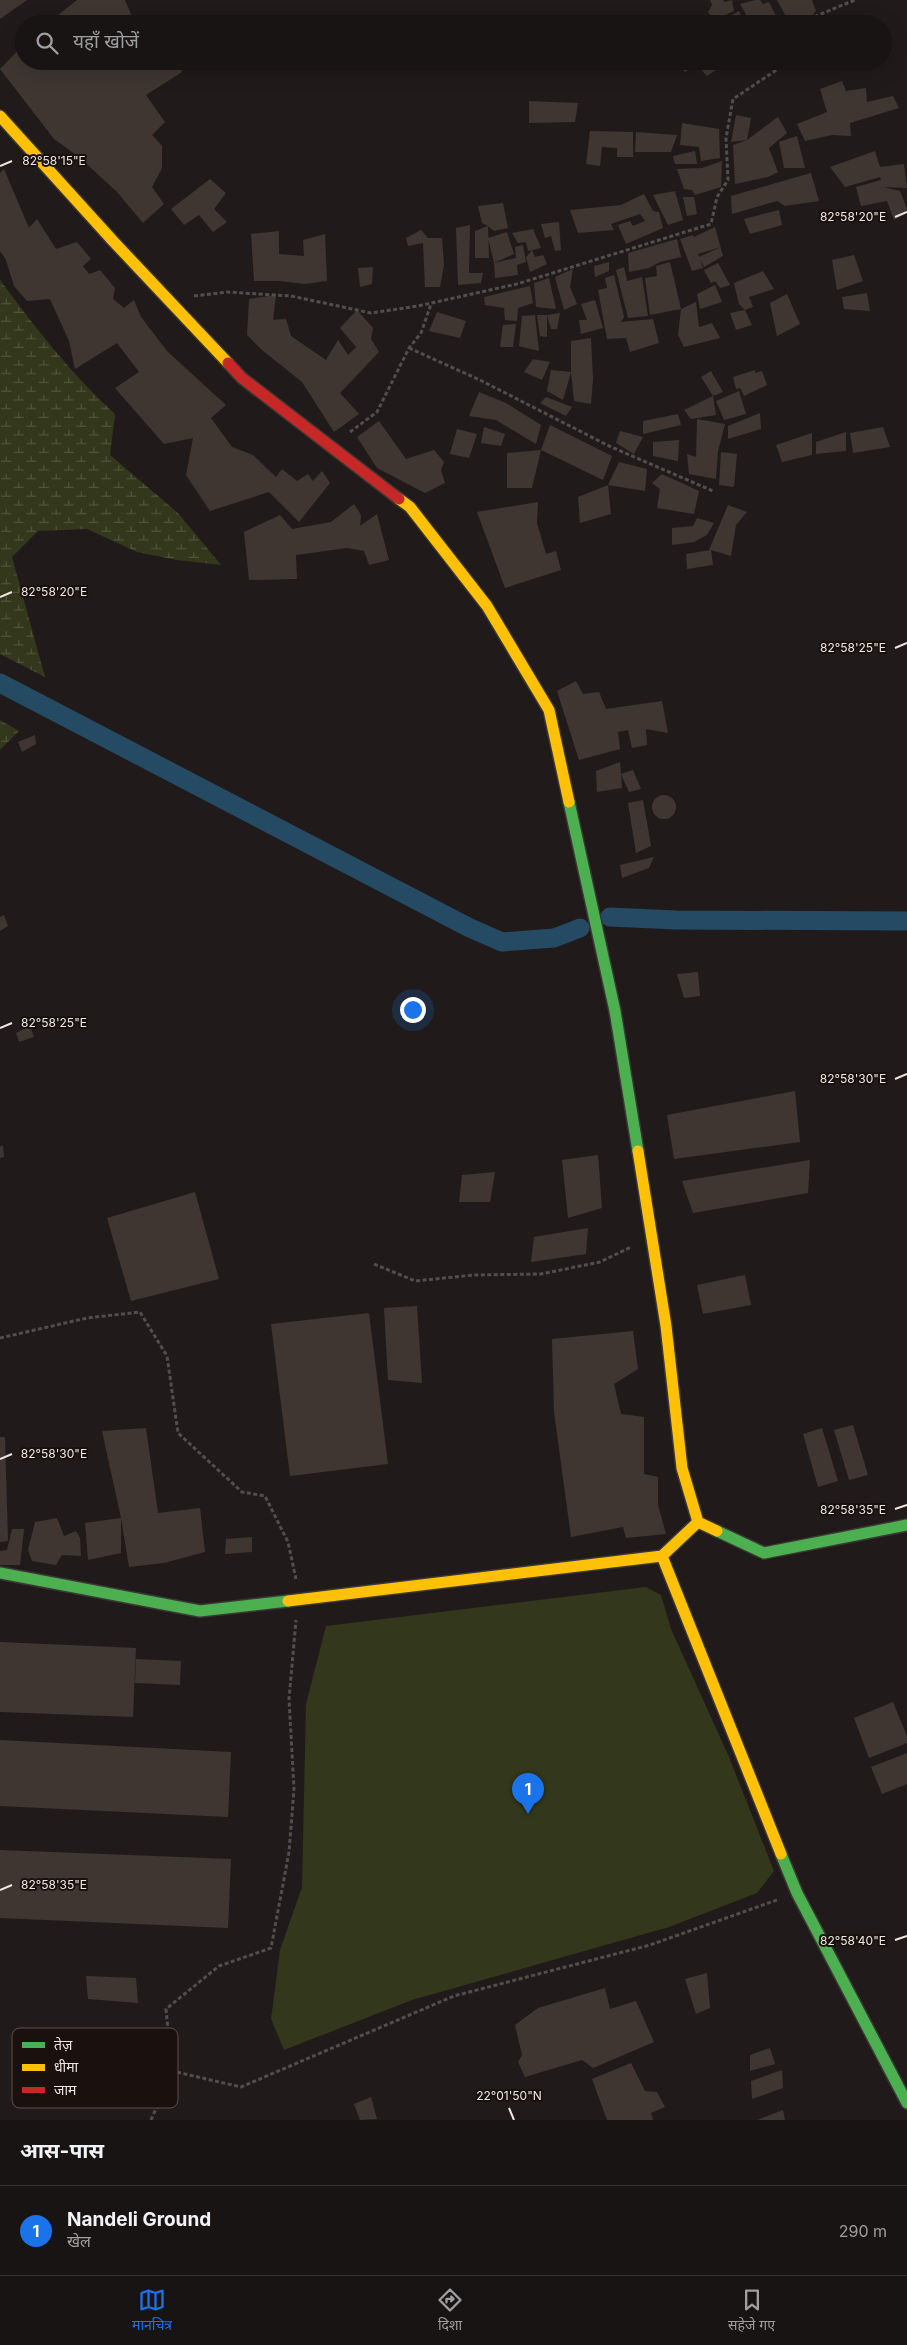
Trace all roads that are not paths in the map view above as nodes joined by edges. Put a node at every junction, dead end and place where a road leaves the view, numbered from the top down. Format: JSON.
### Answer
{"nodes":[{"id":1,"x":0,"y":116,"type":"edge"},
{"id":2,"x":698,"y":1522,"type":"junction"},
{"id":3,"x":907,"y":1525,"type":"edge"},
{"id":4,"x":662,"y":1556,"type":"junction"},
{"id":5,"x":0,"y":1573,"type":"edge"},
{"id":6,"x":907,"y":2103,"type":"edge"}],
"edges":[{"from":1,"to":2,"type":"main road"},
{"from":2,"to":3,"type":"main road"},
{"from":2,"to":4,"type":"main road"},
{"from":4,"to":5,"type":"main road"},
{"from":4,"to":6,"type":"main road"}]}
